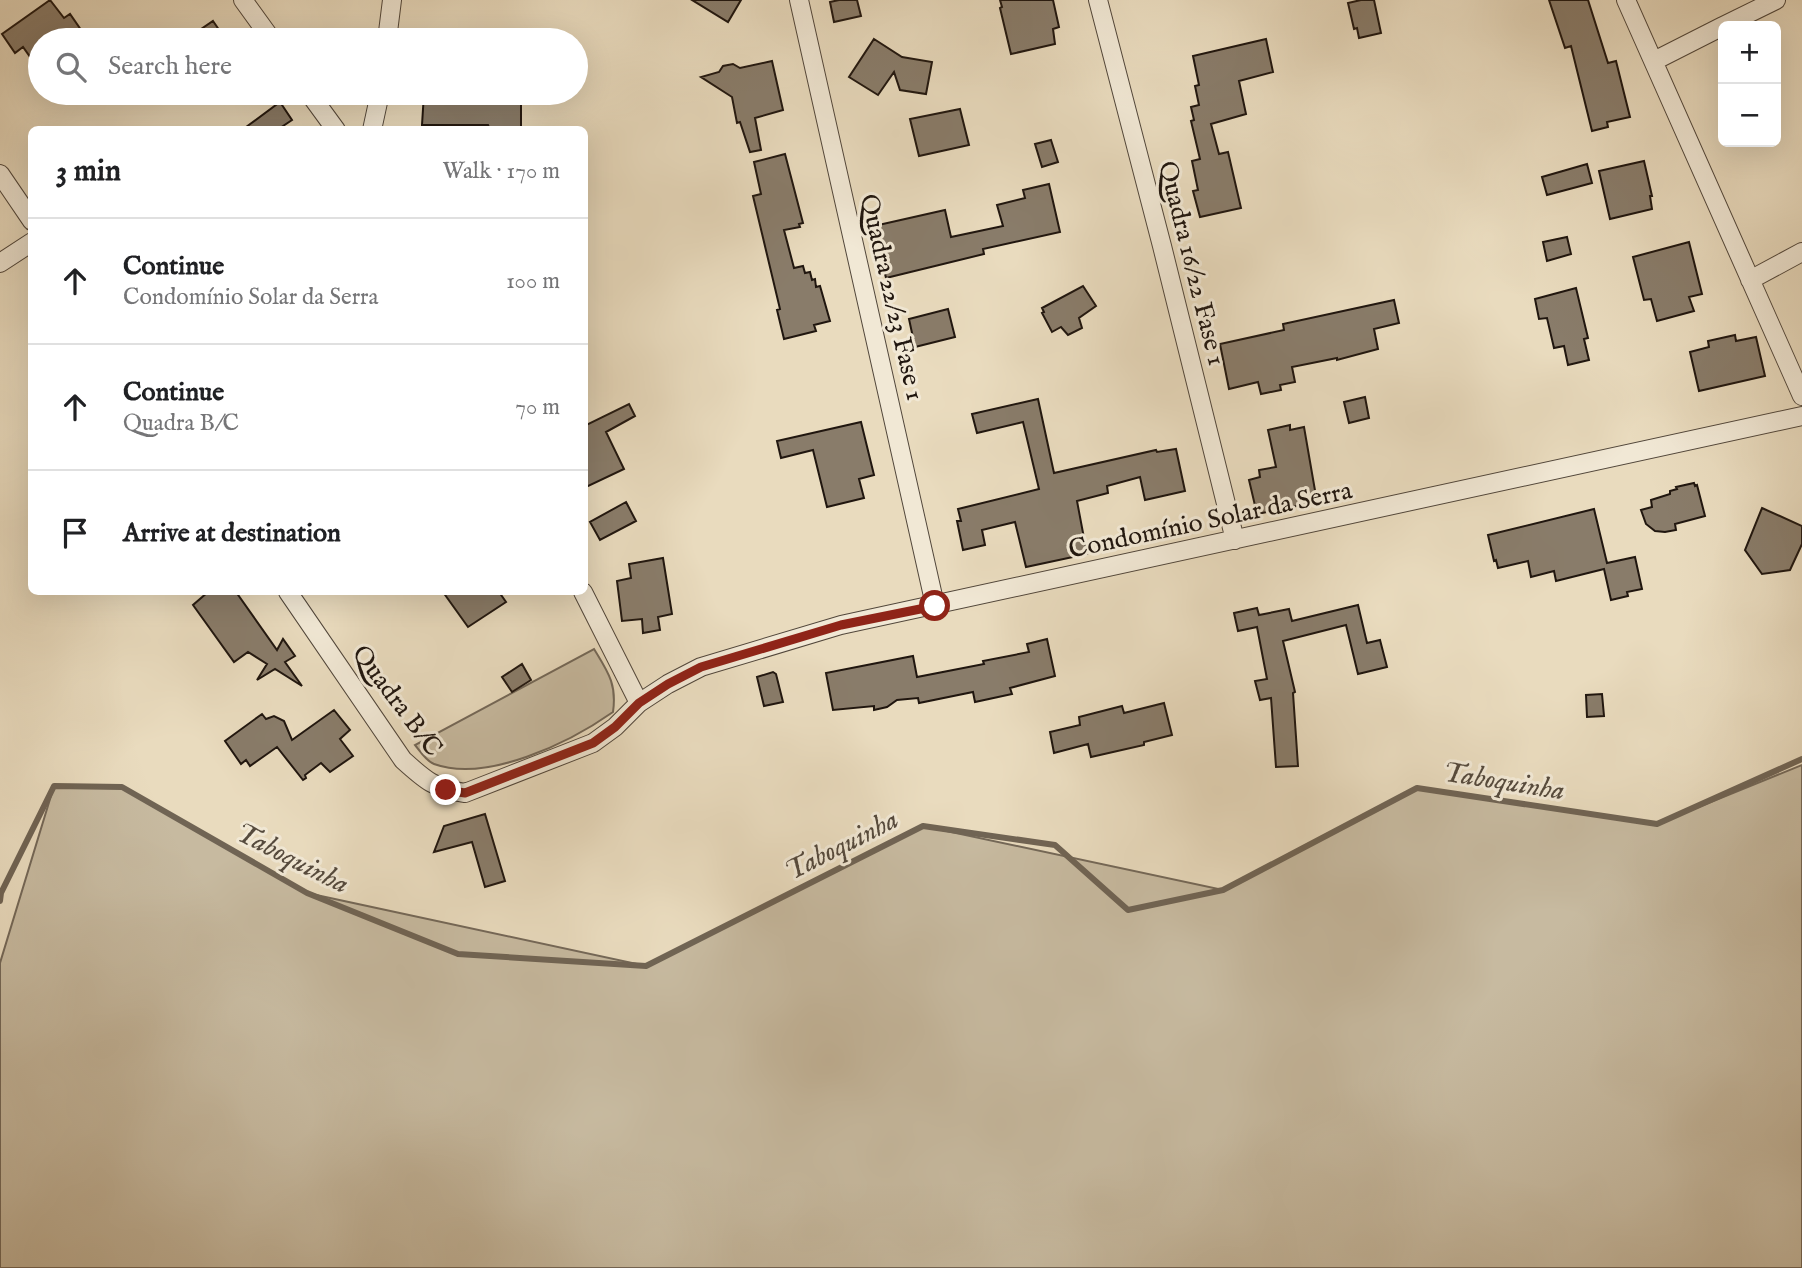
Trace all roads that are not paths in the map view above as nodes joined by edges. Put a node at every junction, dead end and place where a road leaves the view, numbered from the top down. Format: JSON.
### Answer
{"nodes":[{"id":1,"x":243,"y":0,"type":"edge"},
{"id":2,"x":392,"y":0,"type":"edge"},
{"id":3,"x":799,"y":0,"type":"edge"},
{"id":4,"x":1098,"y":0,"type":"edge"},
{"id":5,"x":1626,"y":0,"type":"edge"},
{"id":6,"x":1776,"y":0,"type":"edge"},
{"id":7,"x":1733,"y":21,"type":"edge"},
{"id":8,"x":263,"y":28,"type":"edge"},
{"id":9,"x":388,"y":28,"type":"edge"},
{"id":10,"x":1718,"y":29,"type":"edge"},
{"id":11,"x":1654,"y":61,"type":"junction"},
{"id":12,"x":318,"y":105,"type":"edge"},
{"id":13,"x":377,"y":105,"type":"edge"},
{"id":14,"x":333,"y":126,"type":"edge"},
{"id":15,"x":373,"y":126,"type":"edge"},
{"id":16,"x":0,"y":174,"type":"edge"},
{"id":17,"x":28,"y":215,"type":"edge"},
{"id":18,"x":28,"y":245,"type":"edge"},
{"id":19,"x":1802,"y":253,"type":"edge"},
{"id":20,"x":0,"y":263,"type":"edge"},
{"id":21,"x":1750,"y":280,"type":"junction"},
{"id":22,"x":1802,"y":396,"type":"edge"},
{"id":23,"x":1802,"y":416,"type":"edge"},
{"id":24,"x":1235,"y":540,"type":"junction"},
{"id":25,"x":290,"y":595,"type":"edge"},
{"id":26,"x":585,"y":595,"type":"edge"},
{"id":27,"x":935,"y":606,"type":"junction"},
{"id":28,"x":639,"y":703,"type":"junction"}],
"edges":[{"from":1,"to":8,"type":"street"},
{"from":2,"to":9,"type":"street"},
{"from":3,"to":27,"type":"street","name":"Quadra 22/23 Fase 1"},
{"from":4,"to":24,"type":"street","name":"Quadra 16/22 Fase 1"},
{"from":5,"to":11,"type":"street"},
{"from":6,"to":7,"type":"street"},
{"from":10,"to":11,"type":"street"},
{"from":11,"to":21,"type":"street"},
{"from":12,"to":14,"type":"street"},
{"from":13,"to":15,"type":"street"},
{"from":16,"to":17,"type":"street"},
{"from":18,"to":20,"type":"street"},
{"from":19,"to":21,"type":"street"},
{"from":21,"to":22,"type":"street"},
{"from":23,"to":24,"type":"street","name":"Condomínio Solar da Serra"},
{"from":24,"to":27,"type":"street","name":"Condomínio Solar da Serra"},
{"from":25,"to":28,"type":"street","name":"Quadra B/C"},
{"from":26,"to":28,"type":"street"},
{"from":27,"to":28,"type":"street","name":"Condomínio Solar da Serra"}]}
